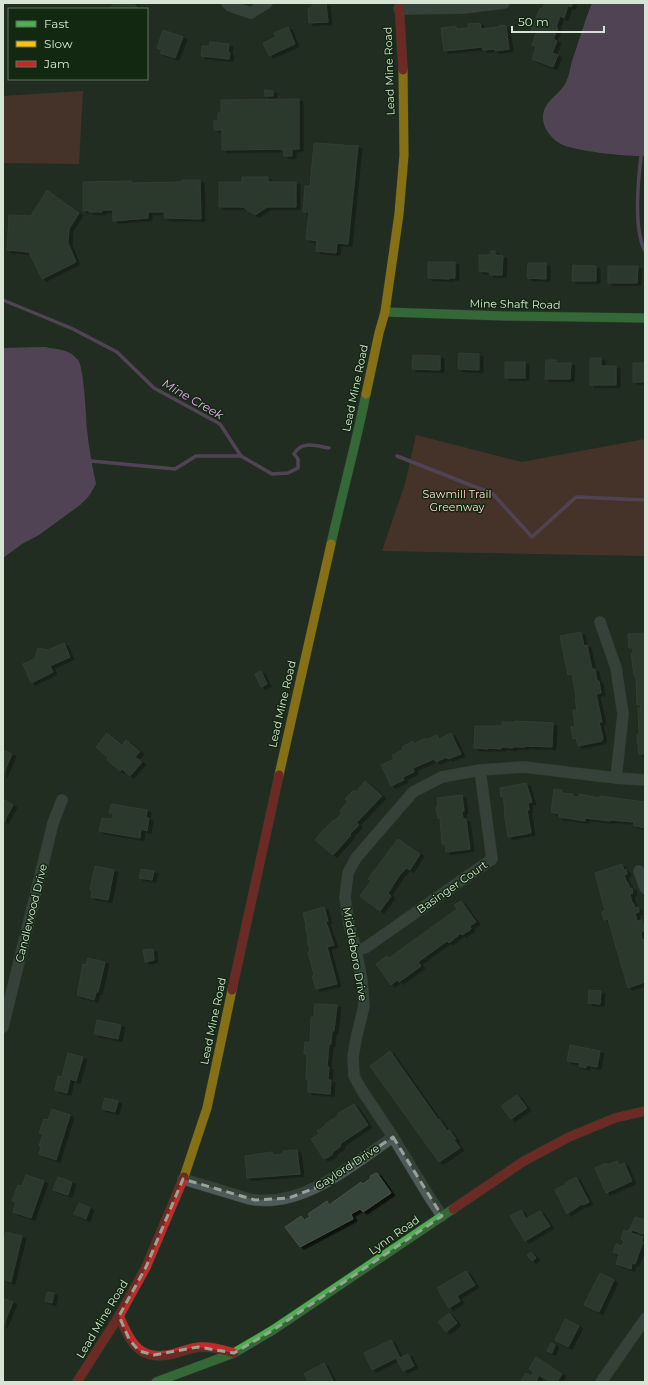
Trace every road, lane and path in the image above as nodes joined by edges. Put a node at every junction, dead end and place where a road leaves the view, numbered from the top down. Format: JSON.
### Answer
{"nodes":[{"id":1,"x":226,"y":3,"type":"edge"},
{"id":2,"x":267,"y":3,"type":"edge"},
{"id":3,"x":504,"y":3,"type":"edge"},
{"id":4,"x":399,"y":6,"type":"edge"},
{"id":5,"x":385,"y":312,"type":"junction"},
{"id":6,"x":645,"y":318,"type":"edge"},
{"id":7,"x":600,"y":622,"type":"dead end"},
{"id":8,"x":480,"y":770,"type":"junction"},
{"id":9,"x":616,"y":778,"type":"junction"},
{"id":10,"x":645,"y":780,"type":"edge"},
{"id":11,"x":62,"y":800,"type":"dead end"},
{"id":12,"x":639,"y":871,"type":"dead end"},
{"id":13,"x":645,"y":888,"type":"edge"},
{"id":14,"x":356,"y":950,"type":"junction"},
{"id":15,"x":3,"y":1027,"type":"edge"},
{"id":16,"x":645,"y":1111,"type":"edge"},
{"id":17,"x":393,"y":1137,"type":"junction"},
{"id":18,"x":183,"y":1179,"type":"junction"},
{"id":19,"x":442,"y":1216,"type":"junction"},
{"id":20,"x":119,"y":1316,"type":"junction"},
{"id":21,"x":645,"y":1319,"type":"edge"},
{"id":22,"x":234,"y":1353,"type":"junction"},
{"id":23,"x":77,"y":1382,"type":"edge"},
{"id":24,"x":156,"y":1382,"type":"edge"},
{"id":25,"x":601,"y":1382,"type":"edge"}],
"edges":[{"from":1,"to":2,"type":"street"},
{"from":3,"to":4,"type":"street"},
{"from":4,"to":5,"type":"main road","name":"Lead Mine Road"},
{"from":5,"to":6,"type":"main road","name":"Mine Shaft Road"},
{"from":5,"to":18,"type":"main road","name":"Lead Mine Road"},
{"from":7,"to":9,"type":"street"},
{"from":8,"to":9,"type":"street","name":"Middleboro Drive"},
{"from":8,"to":14,"type":"street","name":"Middleboro Drive"},
{"from":8,"to":14,"type":"street","name":"Basinger Court"},
{"from":9,"to":10,"type":"street","name":"Middleboro Drive"},
{"from":11,"to":15,"type":"street","name":"Candlewood Drive"},
{"from":12,"to":13,"type":"street"},
{"from":14,"to":17,"type":"street","name":"Middleboro Drive"},
{"from":16,"to":19,"type":"main road","name":"Lynn Road"},
{"from":17,"to":18,"type":"street","name":"Gaylord Drive"},
{"from":17,"to":19,"type":"street","name":"Middleboro Drive"},
{"from":18,"to":20,"type":"main road","name":"Lead Mine Road"},
{"from":19,"to":22,"type":"main road","name":"Lynn Road"},
{"from":20,"to":22,"type":"main road"},
{"from":20,"to":23,"type":"main road","name":"Lead Mine Road"},
{"from":21,"to":25,"type":"street"},
{"from":22,"to":24,"type":"main road","name":"Lynn Road"}]}
